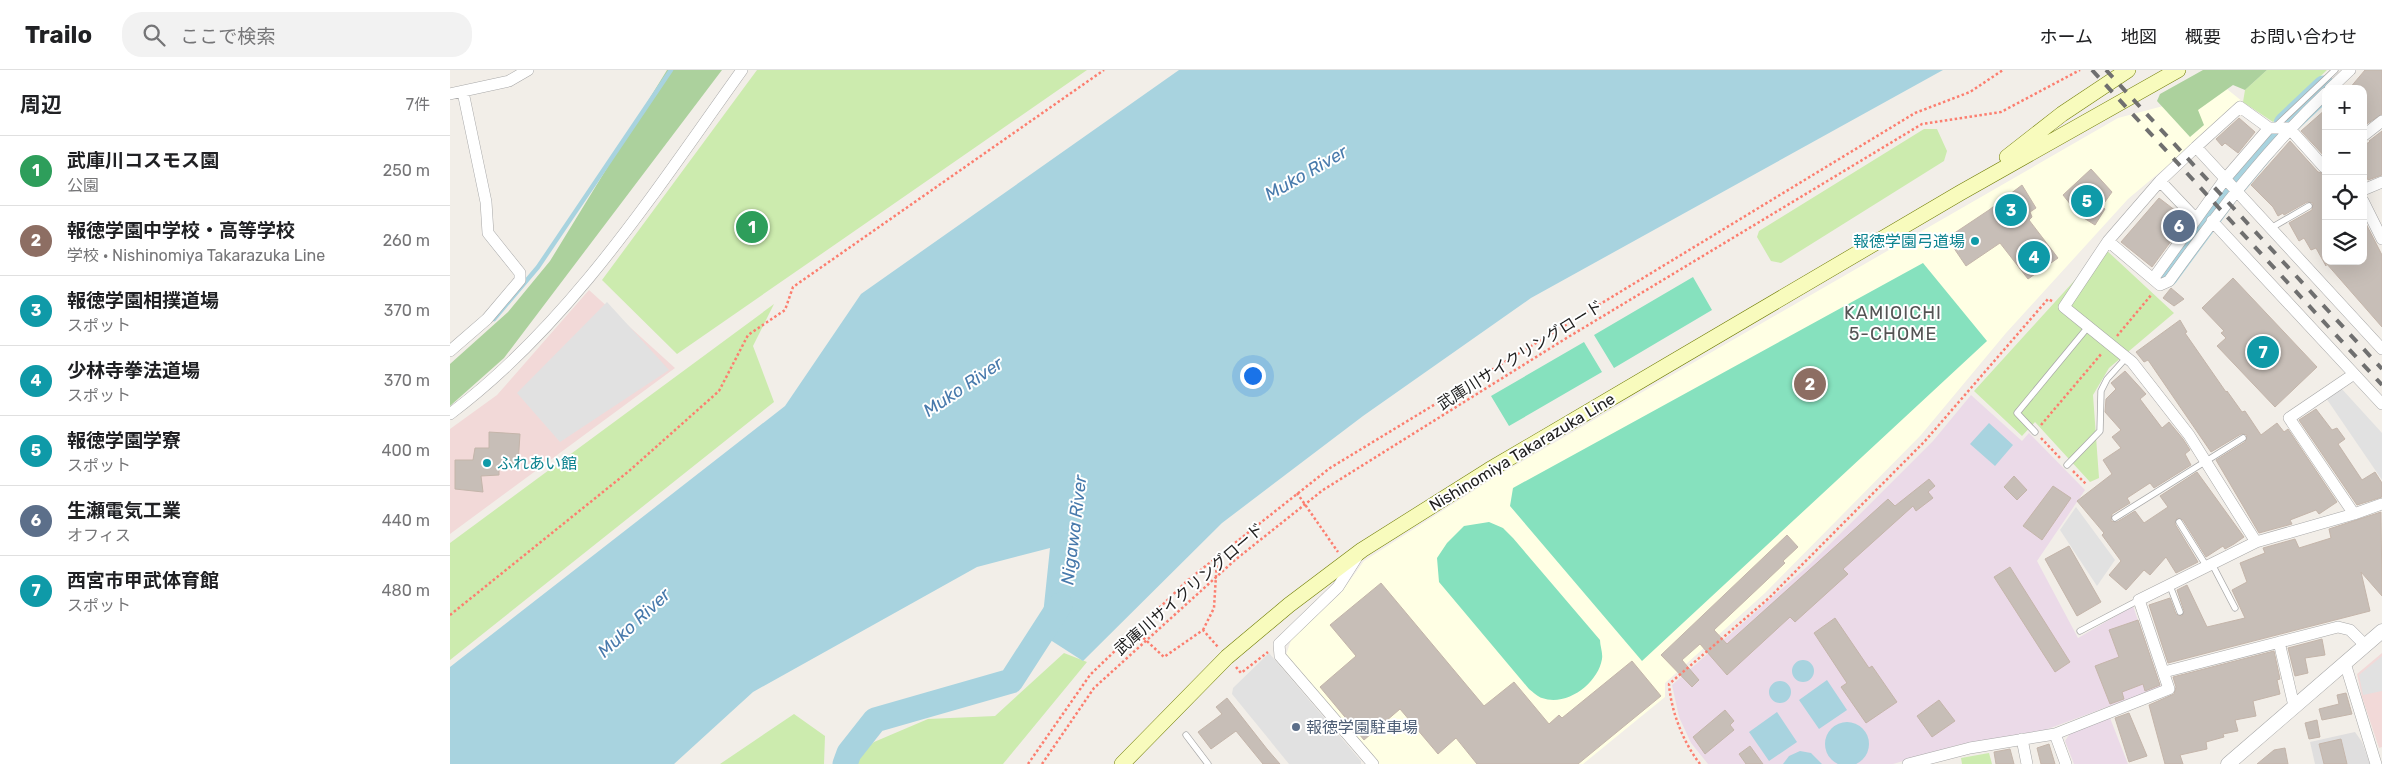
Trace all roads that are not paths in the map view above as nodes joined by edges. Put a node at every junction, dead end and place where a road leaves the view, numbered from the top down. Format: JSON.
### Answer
{"nodes":[{"id":1,"x":528,"y":70,"type":"edge"},
{"id":2,"x":742,"y":70,"type":"edge"},
{"id":3,"x":2128,"y":70,"type":"edge"},
{"id":4,"x":2178,"y":70,"type":"edge"},
{"id":5,"x":2335,"y":70,"type":"edge"},
{"id":6,"x":2350,"y":70,"type":"edge"},
{"id":7,"x":2334,"y":85,"type":"edge"},
{"id":8,"x":463,"y":92,"type":"junction"},
{"id":9,"x":450,"y":94,"type":"edge"},
{"id":10,"x":2322,"y":97,"type":"edge"},
{"id":11,"x":2382,"y":121,"type":"edge"},
{"id":12,"x":2271,"y":128,"type":"junction"},
{"id":13,"x":2289,"y":128,"type":"junction"},
{"id":14,"x":2367,"y":133,"type":"edge"},
{"id":15,"x":2196,"y":147,"type":"junction"},
{"id":16,"x":2322,"y":165,"type":"edge"},
{"id":17,"x":2225,"y":180,"type":"junction"},
{"id":18,"x":2160,"y":181,"type":"junction"},
{"id":19,"x":2382,"y":182,"type":"edge"},
{"id":20,"x":2367,"y":188,"type":"edge"},
{"id":21,"x":2236,"y":191,"type":"junction"},
{"id":22,"x":1960,"y":192,"type":"junction"},
{"id":23,"x":2309,"y":206,"type":"dead end"},
{"id":24,"x":2367,"y":209,"type":"edge"},
{"id":25,"x":2196,"y":220,"type":"junction"},
{"id":26,"x":2212,"y":221,"type":"junction"},
{"id":27,"x":2271,"y":228,"type":"junction"},
{"id":28,"x":2382,"y":239,"type":"edge"},
{"id":29,"x":2108,"y":241,"type":"junction"},
{"id":30,"x":2156,"y":282,"type":"junction"},
{"id":31,"x":2088,"y":327,"type":"junction"},
{"id":32,"x":2382,"y":349,"type":"edge"},
{"id":33,"x":450,"y":350,"type":"edge"},
{"id":34,"x":2126,"y":358,"type":"junction"},
{"id":35,"x":2354,"y":374,"type":"junction"},
{"id":36,"x":2382,"y":404,"type":"edge"},
{"id":37,"x":450,"y":414,"type":"edge"},
{"id":38,"x":2035,"y":432,"type":"road end"},
{"id":39,"x":2243,"y":438,"type":"dead end"},
{"id":40,"x":2205,"y":460,"type":"junction"},
{"id":41,"x":2067,"y":465,"type":"road end"},
{"id":42,"x":2382,"y":504,"type":"edge"},
{"id":43,"x":2354,"y":514,"type":"junction"},
{"id":44,"x":2115,"y":518,"type":"dead end"},
{"id":45,"x":2179,"y":522,"type":"dead end"},
{"id":46,"x":2256,"y":542,"type":"junction"},
{"id":47,"x":1362,"y":550,"type":"junction"},
{"id":48,"x":2210,"y":566,"type":"junction"},
{"id":49,"x":2170,"y":586,"type":"junction"},
{"id":50,"x":2139,"y":600,"type":"junction"},
{"id":51,"x":2235,"y":608,"type":"dead end"},
{"id":52,"x":2180,"y":612,"type":"dead end"},
{"id":53,"x":2382,"y":630,"type":"edge"},
{"id":54,"x":2080,"y":631,"type":"dead end"},
{"id":55,"x":2279,"y":642,"type":"junction"},
{"id":56,"x":2365,"y":645,"type":"junction"},
{"id":57,"x":2345,"y":663,"type":"junction"},
{"id":58,"x":2164,"y":672,"type":"junction"},
{"id":59,"x":2294,"y":706,"type":"junction"},
{"id":60,"x":2055,"y":734,"type":"junction"},
{"id":61,"x":1186,"y":735,"type":"dead end"},
{"id":62,"x":2022,"y":739,"type":"junction"},
{"id":63,"x":1122,"y":764,"type":"edge"},
{"id":64,"x":1208,"y":764,"type":"edge"},
{"id":65,"x":1373,"y":764,"type":"edge"},
{"id":66,"x":1908,"y":764,"type":"edge"},
{"id":67,"x":2027,"y":764,"type":"edge"},
{"id":68,"x":2066,"y":764,"type":"edge"},
{"id":69,"x":2228,"y":764,"type":"edge"},
{"id":70,"x":2376,"y":764,"type":"edge"}],
"edges":[{"from":1,"to":8,"type":"street"},
{"from":2,"to":37,"type":"street"},
{"from":3,"to":22,"type":"main road","name":"Nishinomiya Takarazuka Line"},
{"from":4,"to":22,"type":"main road","name":"Nishinomiya Takarazuka Line"},
{"from":5,"to":12,"type":"lane"},
{"from":6,"to":7,"type":"street"},
{"from":8,"to":9,"type":"street"},
{"from":8,"to":33,"type":"street"},
{"from":10,"to":13,"type":"street"},
{"from":11,"to":14,"type":"street"},
{"from":12,"to":13,"type":"street"},
{"from":12,"to":15,"type":"street"},
{"from":12,"to":17,"type":"street"},
{"from":13,"to":16,"type":"street"},
{"from":13,"to":21,"type":"street"},
{"from":15,"to":17,"type":"street"},
{"from":15,"to":18,"type":"street"},
{"from":17,"to":21,"type":"street"},
{"from":17,"to":25,"type":"street"},
{"from":18,"to":25,"type":"street"},
{"from":18,"to":29,"type":"street"},
{"from":19,"to":20,"type":"street"},
{"from":21,"to":26,"type":"street"},
{"from":21,"to":27,"type":"street"},
{"from":22,"to":47,"type":"main road","name":"Nishinomiya Takarazuka Line"},
{"from":23,"to":27,"type":"lane"},
{"from":24,"to":28,"type":"street"},
{"from":25,"to":30,"type":"street"},
{"from":26,"to":30,"type":"street"},
{"from":26,"to":35,"type":"street"},
{"from":27,"to":32,"type":"street"},
{"from":29,"to":30,"type":"street"},
{"from":29,"to":31,"type":"street"},
{"from":31,"to":34,"type":"street"},
{"from":31,"to":38,"type":"lane"},
{"from":34,"to":40,"type":"street"},
{"from":34,"to":41,"type":"lane"},
{"from":35,"to":36,"type":"street"},
{"from":35,"to":43,"type":"street"},
{"from":39,"to":40,"type":"lane"},
{"from":40,"to":44,"type":"lane"},
{"from":40,"to":46,"type":"street"},
{"from":42,"to":43,"type":"street"},
{"from":43,"to":46,"type":"street"},
{"from":45,"to":48,"type":"lane"},
{"from":46,"to":48,"type":"street"},
{"from":47,"to":63,"type":"main road","name":"Nishinomiya Takarazuka Line"},
{"from":47,"to":65,"type":"street"},
{"from":48,"to":49,"type":"street"},
{"from":48,"to":51,"type":"lane"},
{"from":49,"to":50,"type":"street"},
{"from":49,"to":52,"type":"lane"},
{"from":50,"to":54,"type":"lane"},
{"from":50,"to":58,"type":"street"},
{"from":53,"to":56,"type":"street"},
{"from":55,"to":56,"type":"street"},
{"from":55,"to":58,"type":"street"},
{"from":55,"to":59,"type":"street"},
{"from":56,"to":57,"type":"street"},
{"from":57,"to":59,"type":"street"},
{"from":57,"to":70,"type":"street"},
{"from":58,"to":60,"type":"street"},
{"from":59,"to":69,"type":"street"},
{"from":60,"to":62,"type":"street"},
{"from":60,"to":68,"type":"street"},
{"from":61,"to":64,"type":"lane"},
{"from":62,"to":66,"type":"street"},
{"from":62,"to":67,"type":"street"}]}
